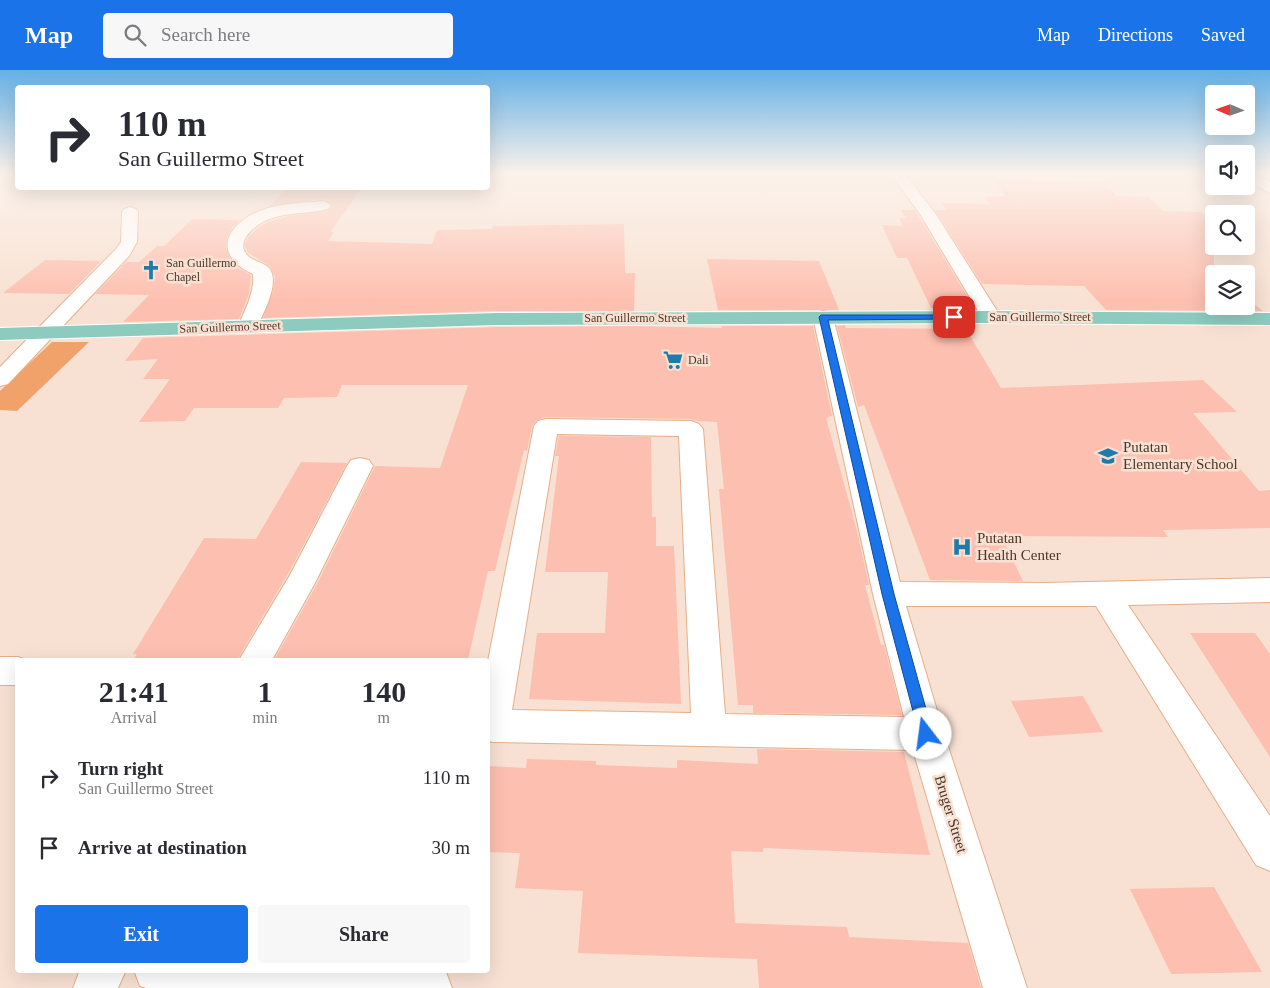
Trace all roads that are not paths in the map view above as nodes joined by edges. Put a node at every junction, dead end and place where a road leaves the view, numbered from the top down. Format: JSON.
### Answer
{"nodes":[{"id":1,"x":130,"y":217,"type":"edge"},
{"id":2,"x":264,"y":217,"type":"edge"},
{"id":3,"x":929,"y":217,"type":"edge"},
{"id":4,"x":823,"y":317,"type":"junction"},
{"id":5,"x":991,"y":317,"type":"junction"},
{"id":6,"x":1270,"y":319,"type":"edge"},
{"id":7,"x":248,"y":326,"type":"junction"},
{"id":8,"x":44,"y":333,"type":"junction"},
{"id":9,"x":0,"y":334,"type":"edge"},
{"id":10,"x":0,"y":379,"type":"edge"},
{"id":11,"x":360,"y":466,"type":"dead end"},
{"id":12,"x":1270,"y":590,"type":"edge"},
{"id":13,"x":1104,"y":593,"type":"junction"},
{"id":14,"x":888,"y":594,"type":"junction"},
{"id":15,"x":256,"y":658,"type":"edge"},
{"id":16,"x":0,"y":671,"type":"edge"},
{"id":17,"x":15,"y":671,"type":"edge"},
{"id":18,"x":709,"y":730,"type":"junction"},
{"id":19,"x":926,"y":734,"type":"junction"},
{"id":20,"x":1270,"y":851,"type":"edge"},
{"id":21,"x":103,"y":973,"type":"edge"},
{"id":22,"x":200,"y":973,"type":"edge"},
{"id":23,"x":405,"y":987,"type":"edge"},
{"id":24,"x":96,"y":988,"type":"edge"},
{"id":25,"x":1005,"y":988,"type":"edge"}],
"edges":[{"from":1,"to":8,"type":"street"},
{"from":2,"to":7,"type":"street"},
{"from":3,"to":5,"type":"street"},
{"from":4,"to":5,"type":"main road","name":"San Guillermo Street"},
{"from":4,"to":7,"type":"main road","name":"San Guillermo Street"},
{"from":4,"to":14,"type":"street","name":"Bruger Street"},
{"from":5,"to":6,"type":"main road","name":"San Guillermo Street"},
{"from":7,"to":8,"type":"main road","name":"San Guillermo Street"},
{"from":8,"to":9,"type":"main road","name":"San Guillermo Street"},
{"from":8,"to":10,"type":"street"},
{"from":11,"to":15,"type":"street"},
{"from":12,"to":13,"type":"street"},
{"from":13,"to":14,"type":"street"},
{"from":13,"to":20,"type":"street"},
{"from":14,"to":19,"type":"street","name":"Bruger Street"},
{"from":16,"to":17,"type":"street"},
{"from":18,"to":18,"type":"street"},
{"from":18,"to":19,"type":"street"},
{"from":19,"to":25,"type":"street","name":"Bruger Street"},
{"from":21,"to":24,"type":"street"},
{"from":22,"to":23,"type":"street"}]}
